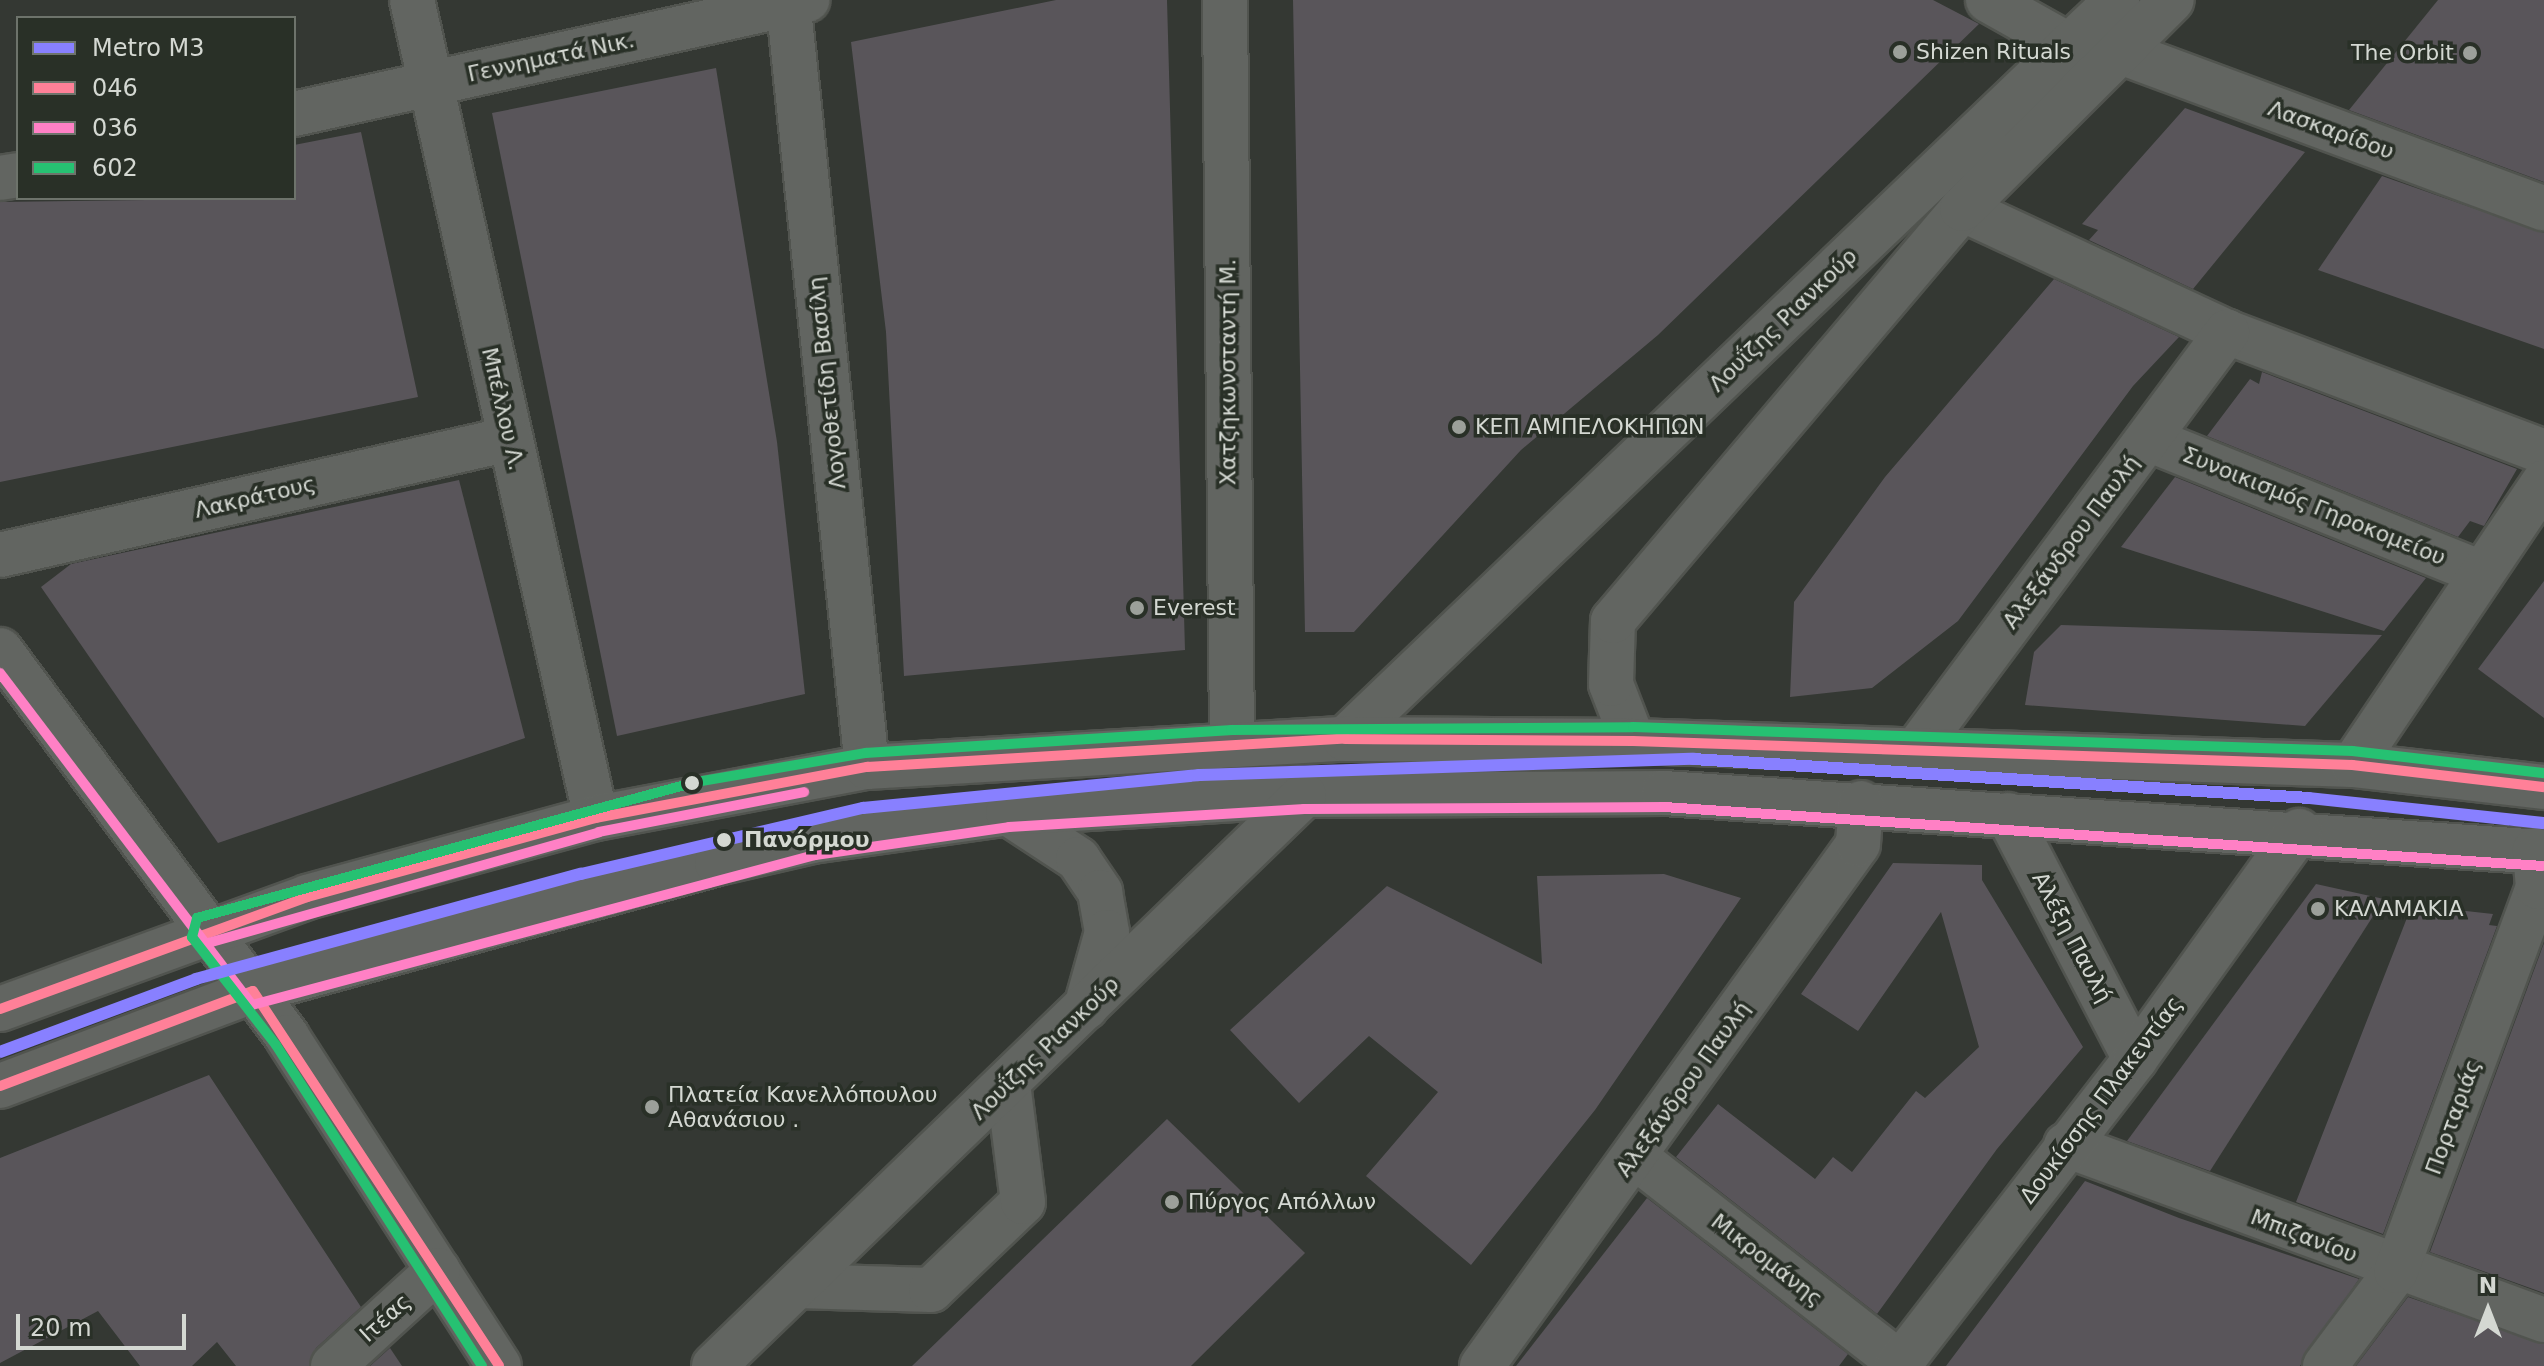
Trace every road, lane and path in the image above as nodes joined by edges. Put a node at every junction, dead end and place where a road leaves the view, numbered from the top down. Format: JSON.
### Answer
{"nodes":[{"id":1,"x":412,"y":0,"type":"edge"},
{"id":2,"x":1225,"y":0,"type":"edge"},
{"id":3,"x":1988,"y":0,"type":"edge"},
{"id":4,"x":2117,"y":0,"type":"edge"},
{"id":5,"x":2172,"y":0,"type":"edge"},
{"id":6,"x":795,"y":1,"type":"edge"},
{"id":7,"x":2070,"y":46,"type":"junction"},
{"id":8,"x":2118,"y":51,"type":"junction"},
{"id":9,"x":429,"y":84,"type":"junction"},
{"id":10,"x":296,"y":114,"type":"edge"},
{"id":11,"x":1962,"y":209,"type":"junction"},
{"id":12,"x":2544,"y":209,"type":"edge"},
{"id":13,"x":2227,"y":332,"type":"junction"},
{"id":14,"x":509,"y":439,"type":"junction"},
{"id":15,"x":2148,"y":439,"type":"junction"},
{"id":16,"x":2544,"y":452,"type":"edge"},
{"id":17,"x":2544,"y":482,"type":"edge"},
{"id":18,"x":0,"y":555,"type":"edge"},
{"id":19,"x":2481,"y":573,"type":"junction"},
{"id":20,"x":0,"y":650,"type":"edge"},
{"id":21,"x":1345,"y":739,"type":"junction"},
{"id":22,"x":1633,"y":741,"type":"junction"},
{"id":23,"x":1232,"y":744,"type":"junction"},
{"id":24,"x":1914,"y":753,"type":"junction"},
{"id":25,"x":2353,"y":765,"type":"junction"},
{"id":26,"x":867,"y":767,"type":"junction"},
{"id":27,"x":2544,"y":787,"type":"edge"},
{"id":28,"x":1304,"y":795,"type":"junction"},
{"id":29,"x":1861,"y":803,"type":"junction"},
{"id":30,"x":1008,"y":813,"type":"junction"},
{"id":31,"x":2008,"y":815,"type":"junction"},
{"id":32,"x":596,"y":818,"type":"junction"},
{"id":33,"x":2299,"y":831,"type":"junction"},
{"id":34,"x":2539,"y":851,"type":"edge"},
{"id":35,"x":204,"y":930,"type":"junction"},
{"id":36,"x":253,"y":991,"type":"junction"},
{"id":37,"x":0,"y":1009,"type":"edge"},
{"id":38,"x":1086,"y":1009,"type":"junction"},
{"id":39,"x":2135,"y":1059,"type":"junction"},
{"id":40,"x":1008,"y":1084,"type":"junction"},
{"id":41,"x":0,"y":1086,"type":"edge"},
{"id":42,"x":2066,"y":1145,"type":"junction"},
{"id":43,"x":1635,"y":1157,"type":"junction"},
{"id":44,"x":438,"y":1270,"type":"junction"},
{"id":45,"x":2396,"y":1271,"type":"junction"},
{"id":46,"x":797,"y":1286,"type":"junction"},
{"id":47,"x":2544,"y":1320,"type":"edge"},
{"id":48,"x":1899,"y":1364,"type":"edge"},
{"id":49,"x":333,"y":1366,"type":"edge"},
{"id":50,"x":499,"y":1366,"type":"edge"},
{"id":51,"x":714,"y":1366,"type":"edge"},
{"id":52,"x":1482,"y":1366,"type":"edge"},
{"id":53,"x":2325,"y":1366,"type":"edge"}],
"edges":[{"from":1,"to":9,"type":"street","name":"Μπέλλου Λ."},
{"from":2,"to":23,"type":"street","name":"Χατζηκωνσταντή Μ."},
{"from":3,"to":7,"type":"street"},
{"from":4,"to":7,"type":"street","name":"Λουΐζης Ριανκούρ"},
{"from":5,"to":8,"type":"street"},
{"from":6,"to":9,"type":"street","name":"Γεννηματά Νικ."},
{"from":6,"to":26,"type":"street","name":"Λογοθετίδη Βασίλη"},
{"from":7,"to":21,"type":"street","name":"Λουΐζης Ριανκούρ"},
{"from":8,"to":11,"type":"street"},
{"from":8,"to":12,"type":"street","name":"Λασκαρίδου"},
{"from":9,"to":10,"type":"street","name":"Γεννηματά Νικ."},
{"from":9,"to":14,"type":"street","name":"Μπέλλου Λ."},
{"from":11,"to":13,"type":"street"},
{"from":11,"to":22,"type":"street"},
{"from":13,"to":15,"type":"street","name":"Αλεξάνδρου Παυλή"},
{"from":13,"to":16,"type":"street"},
{"from":14,"to":18,"type":"street","name":"Λακράτους"},
{"from":14,"to":32,"type":"street","name":"Μπέλλου Λ."},
{"from":15,"to":19,"type":"street","name":"Συνοικισμός Γηροκομείου"},
{"from":15,"to":24,"type":"street","name":"Αλεξάνδρου Παυλή"},
{"from":17,"to":19,"type":"street"},
{"from":19,"to":25,"type":"street"},
{"from":20,"to":35,"type":"street"},
{"from":21,"to":22,"type":"street"},
{"from":21,"to":23,"type":"street"},
{"from":22,"to":24,"type":"street"},
{"from":23,"to":26,"type":"street"},
{"from":24,"to":25,"type":"street"},
{"from":25,"to":27,"type":"street"},
{"from":26,"to":32,"type":"street"},
{"from":28,"to":29,"type":"street"},
{"from":28,"to":30,"type":"street"},
{"from":28,"to":38,"type":"street","name":"Λουΐζης Ριανκούρ"},
{"from":29,"to":31,"type":"street"},
{"from":29,"to":43,"type":"street","name":"Αλεξάνδρου Παυλή"},
{"from":30,"to":36,"type":"street"},
{"from":30,"to":38,"type":"street"},
{"from":31,"to":33,"type":"street"},
{"from":31,"to":39,"type":"street","name":"Αλέξη Παυλή"},
{"from":32,"to":35,"type":"street"},
{"from":33,"to":34,"type":"street"},
{"from":33,"to":39,"type":"street","name":"Δουκίσσης Πλακεντίας"},
{"from":34,"to":45,"type":"street","name":"Πορταριάς"},
{"from":35,"to":36,"type":"street"},
{"from":35,"to":37,"type":"street"},
{"from":36,"to":41,"type":"street"},
{"from":36,"to":44,"type":"street"},
{"from":38,"to":40,"type":"street","name":"Λουΐζης Ριανκούρ"},
{"from":39,"to":42,"type":"street","name":"Δουκίσσης Πλακεντίας"},
{"from":40,"to":46,"type":"street","name":"Λουΐζης Ριανκούρ"},
{"from":40,"to":46,"type":"street"},
{"from":42,"to":45,"type":"street","name":"Μπιζανίου"},
{"from":42,"to":48,"type":"street","name":"Δουκίσσης Πλακεντίας"},
{"from":43,"to":48,"type":"street","name":"Μικρομάνης"},
{"from":43,"to":52,"type":"street","name":"Αλεξάνδρου Παυλή"},
{"from":44,"to":49,"type":"street","name":"Ιτέας"},
{"from":44,"to":50,"type":"street"},
{"from":45,"to":47,"type":"street","name":"Μπιζανίου"},
{"from":45,"to":53,"type":"street","name":"Πορταριάς"},
{"from":46,"to":51,"type":"street","name":"Λουΐζης Ριανκούρ"}]}
